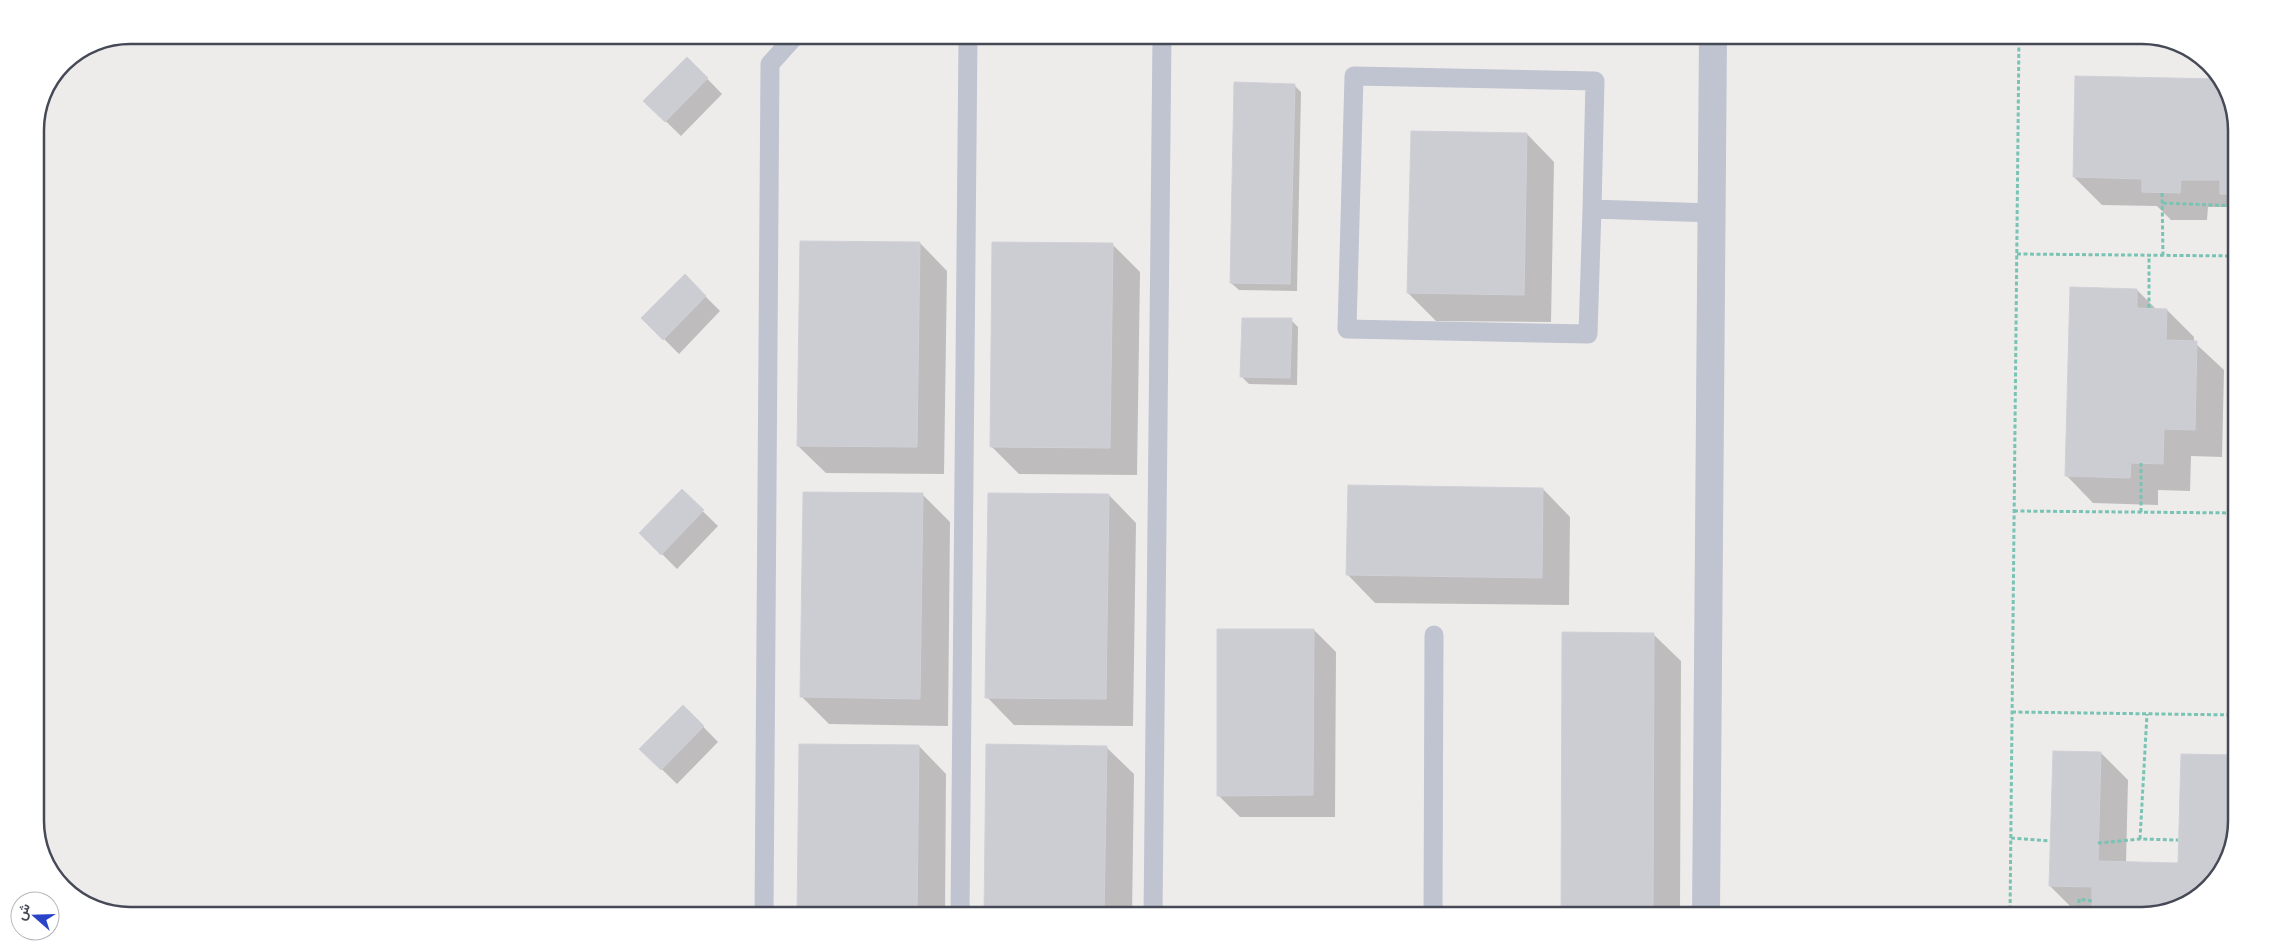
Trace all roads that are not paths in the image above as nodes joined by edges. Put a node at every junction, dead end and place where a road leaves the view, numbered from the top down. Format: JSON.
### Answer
{"nodes":[{"id":1,"x":788,"y":44,"type":"edge"},
{"id":2,"x":968,"y":44,"type":"edge"},
{"id":3,"x":1162,"y":44,"type":"edge"},
{"id":4,"x":1713,"y":44,"type":"edge"},
{"id":5,"x":1592,"y":209,"type":"junction"},
{"id":6,"x":1712,"y":213,"type":"junction"},
{"id":7,"x":1434,"y":635,"type":"dead end"},
{"id":8,"x":764,"y":907,"type":"edge"},
{"id":9,"x":960,"y":907,"type":"edge"},
{"id":10,"x":1153,"y":907,"type":"edge"},
{"id":11,"x":1433,"y":907,"type":"edge"},
{"id":12,"x":1706,"y":907,"type":"edge"}],
"edges":[{"from":1,"to":8,"type":"lane"},
{"from":2,"to":9,"type":"lane"},
{"from":3,"to":10,"type":"lane"},
{"from":4,"to":6,"type":"street"},
{"from":5,"to":5,"type":"lane"},
{"from":5,"to":6,"type":"lane"},
{"from":6,"to":12,"type":"street"},
{"from":7,"to":11,"type":"lane"}]}
